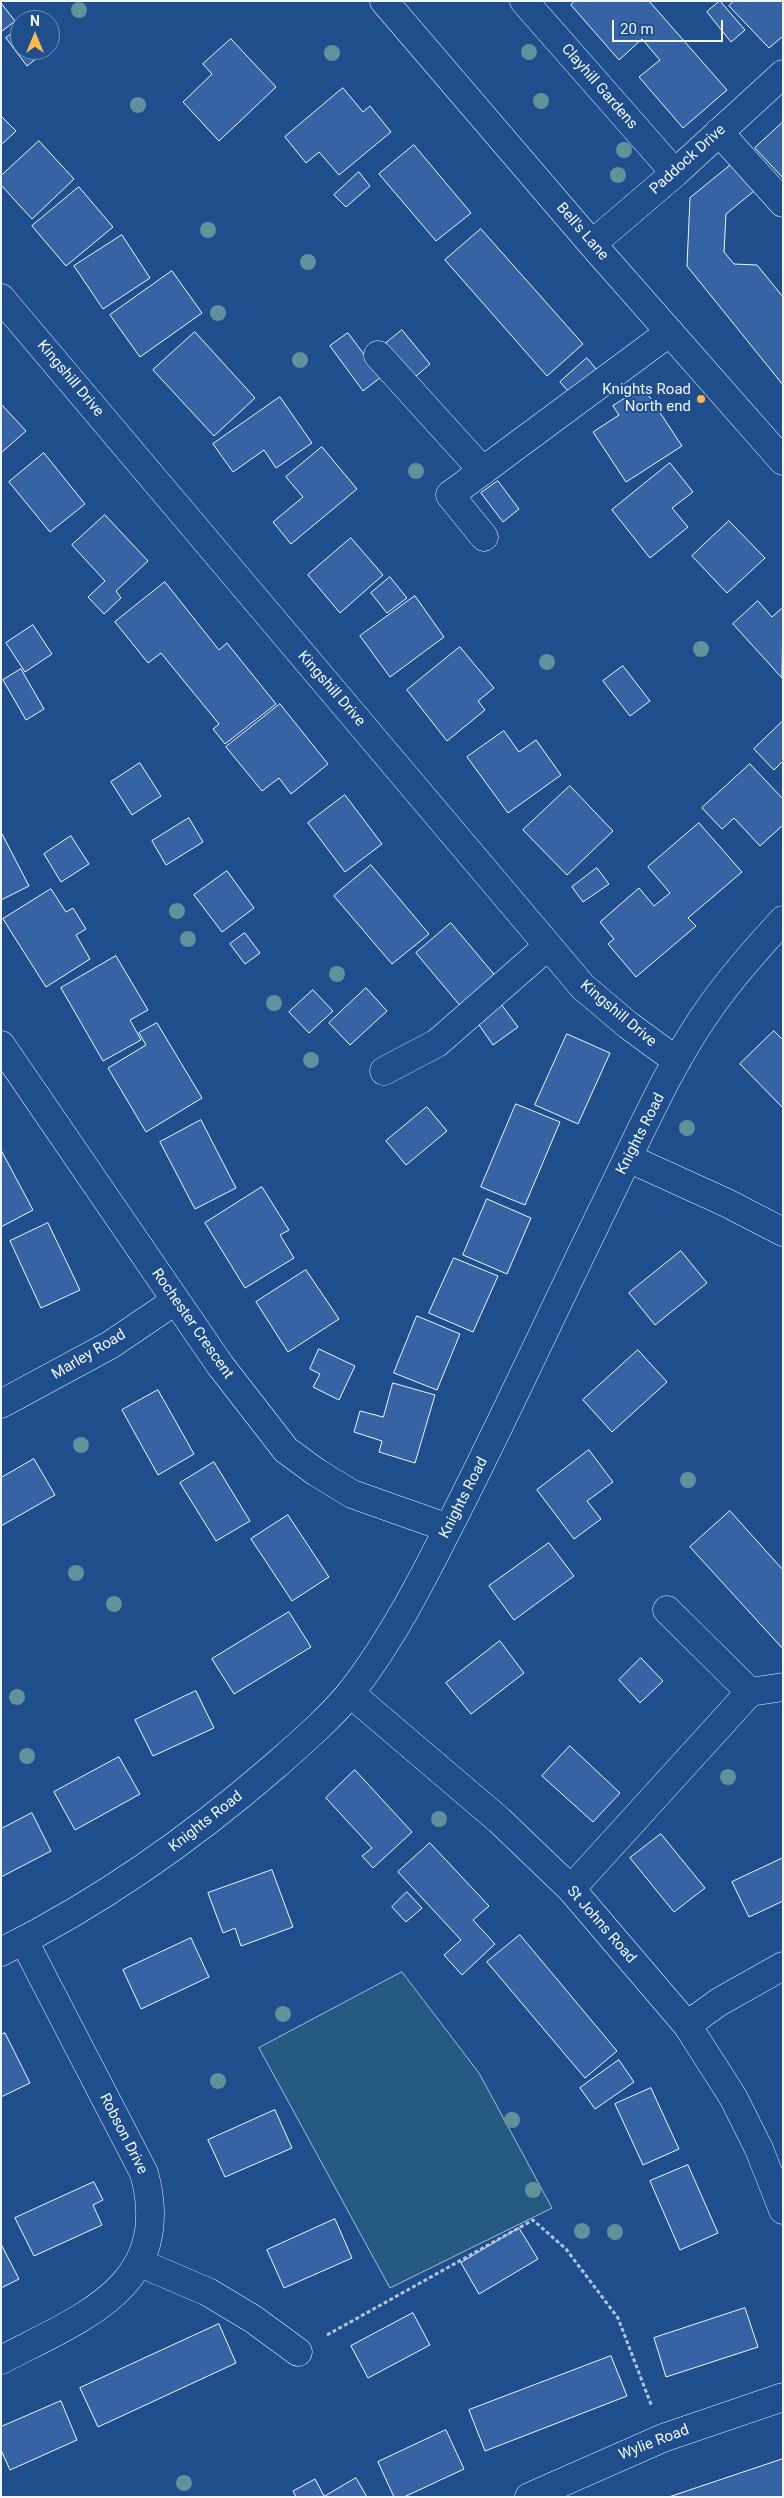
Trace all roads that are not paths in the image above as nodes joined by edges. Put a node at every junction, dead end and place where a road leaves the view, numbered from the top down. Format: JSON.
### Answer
{"nodes":[{"id":1,"x":384,"y":1,"type":"edge"},
{"id":2,"x":524,"y":1,"type":"edge"},
{"id":3,"x":783,"y":74,"type":"edge"},
{"id":4,"x":719,"y":132,"type":"junction"},
{"id":5,"x":675,"y":173,"type":"junction"},
{"id":6,"x":783,"y":203,"type":"edge"},
{"id":7,"x":592,"y":244,"type":"junction"},
{"id":8,"x":1,"y":298,"type":"edge"},
{"id":9,"x":670,"y":332,"type":"junction"},
{"id":10,"x":378,"y":355,"type":"dead end"},
{"id":11,"x":783,"y":461,"type":"edge"},
{"id":12,"x":483,"y":471,"type":"junction"},
{"id":13,"x":484,"y":537,"type":"dead end"},
{"id":14,"x":783,"y":920,"type":"edge"},
{"id":15,"x":548,"y":946,"type":"junction"},
{"id":16,"x":1,"y":1045,"type":"edge"},
{"id":17,"x":678,"y":1061,"type":"junction"},
{"id":18,"x":384,"y":1071,"type":"dead end"},
{"id":19,"x":628,"y":1158,"type":"junction"},
{"id":20,"x":783,"y":1232,"type":"edge"},
{"id":21,"x":175,"y":1301,"type":"junction"},
{"id":22,"x":1,"y":1404,"type":"edge"},
{"id":23,"x":448,"y":1528,"type":"junction"},
{"id":24,"x":667,"y":1610,"type":"dead end"},
{"id":25,"x":783,"y":1687,"type":"edge"},
{"id":26,"x":750,"y":1692,"type":"junction"},
{"id":27,"x":350,"y":1693,"type":"junction"},
{"id":28,"x":571,"y":1889,"type":"junction"},
{"id":29,"x":12,"y":1946,"type":"edge"},
{"id":30,"x":783,"y":1966,"type":"edge"},
{"id":31,"x":687,"y":2025,"type":"junction"},
{"id":32,"x":783,"y":2210,"type":"edge"},
{"id":33,"x":140,"y":2263,"type":"junction"},
{"id":34,"x":298,"y":2352,"type":"road end"},
{"id":35,"x":1,"y":2360,"type":"edge"},
{"id":36,"x":783,"y":2397,"type":"edge"},
{"id":37,"x":529,"y":2497,"type":"edge"}],
"edges":[{"from":1,"to":7,"type":"street","name":"Bell's Lane"},
{"from":2,"to":5,"type":"street","name":"Clayhill Gardens"},
{"from":3,"to":4,"type":"street","name":"Paddock Drive"},
{"from":4,"to":5,"type":"street","name":"Paddock Drive"},
{"from":4,"to":6,"type":"street"},
{"from":5,"to":7,"type":"street","name":"Paddock Drive"},
{"from":7,"to":9,"type":"street","name":"Bell's Lane"},
{"from":8,"to":15,"type":"street","name":"Kingshill Drive"},
{"from":9,"to":11,"type":"street","name":"Bell's Lane"},
{"from":9,"to":12,"type":"street"},
{"from":10,"to":12,"type":"street"},
{"from":12,"to":13,"type":"street"},
{"from":14,"to":17,"type":"street","name":"Knights Road"},
{"from":15,"to":17,"type":"street","name":"Kingshill Drive"},
{"from":15,"to":18,"type":"street"},
{"from":16,"to":21,"type":"street","name":"Rochester Crescent"},
{"from":17,"to":19,"type":"street","name":"Knights Road"},
{"from":19,"to":20,"type":"street"},
{"from":19,"to":23,"type":"street","name":"Knights Road"},
{"from":21,"to":22,"type":"street","name":"Marley Road"},
{"from":21,"to":23,"type":"street","name":"Rochester Crescent"},
{"from":23,"to":27,"type":"street","name":"Knights Road"},
{"from":24,"to":26,"type":"street"},
{"from":25,"to":26,"type":"street"},
{"from":26,"to":28,"type":"street"},
{"from":27,"to":28,"type":"street","name":"St Johns Road"},
{"from":27,"to":29,"type":"street","name":"Knights Road"},
{"from":28,"to":31,"type":"street","name":"St Johns Road"},
{"from":29,"to":33,"type":"street","name":"Robson Drive"},
{"from":30,"to":31,"type":"street"},
{"from":31,"to":32,"type":"street","name":"St Johns Road"},
{"from":33,"to":34,"type":"street"},
{"from":33,"to":35,"type":"street","name":"Robson Drive"},
{"from":36,"to":37,"type":"street","name":"Wylie Road"}]}
